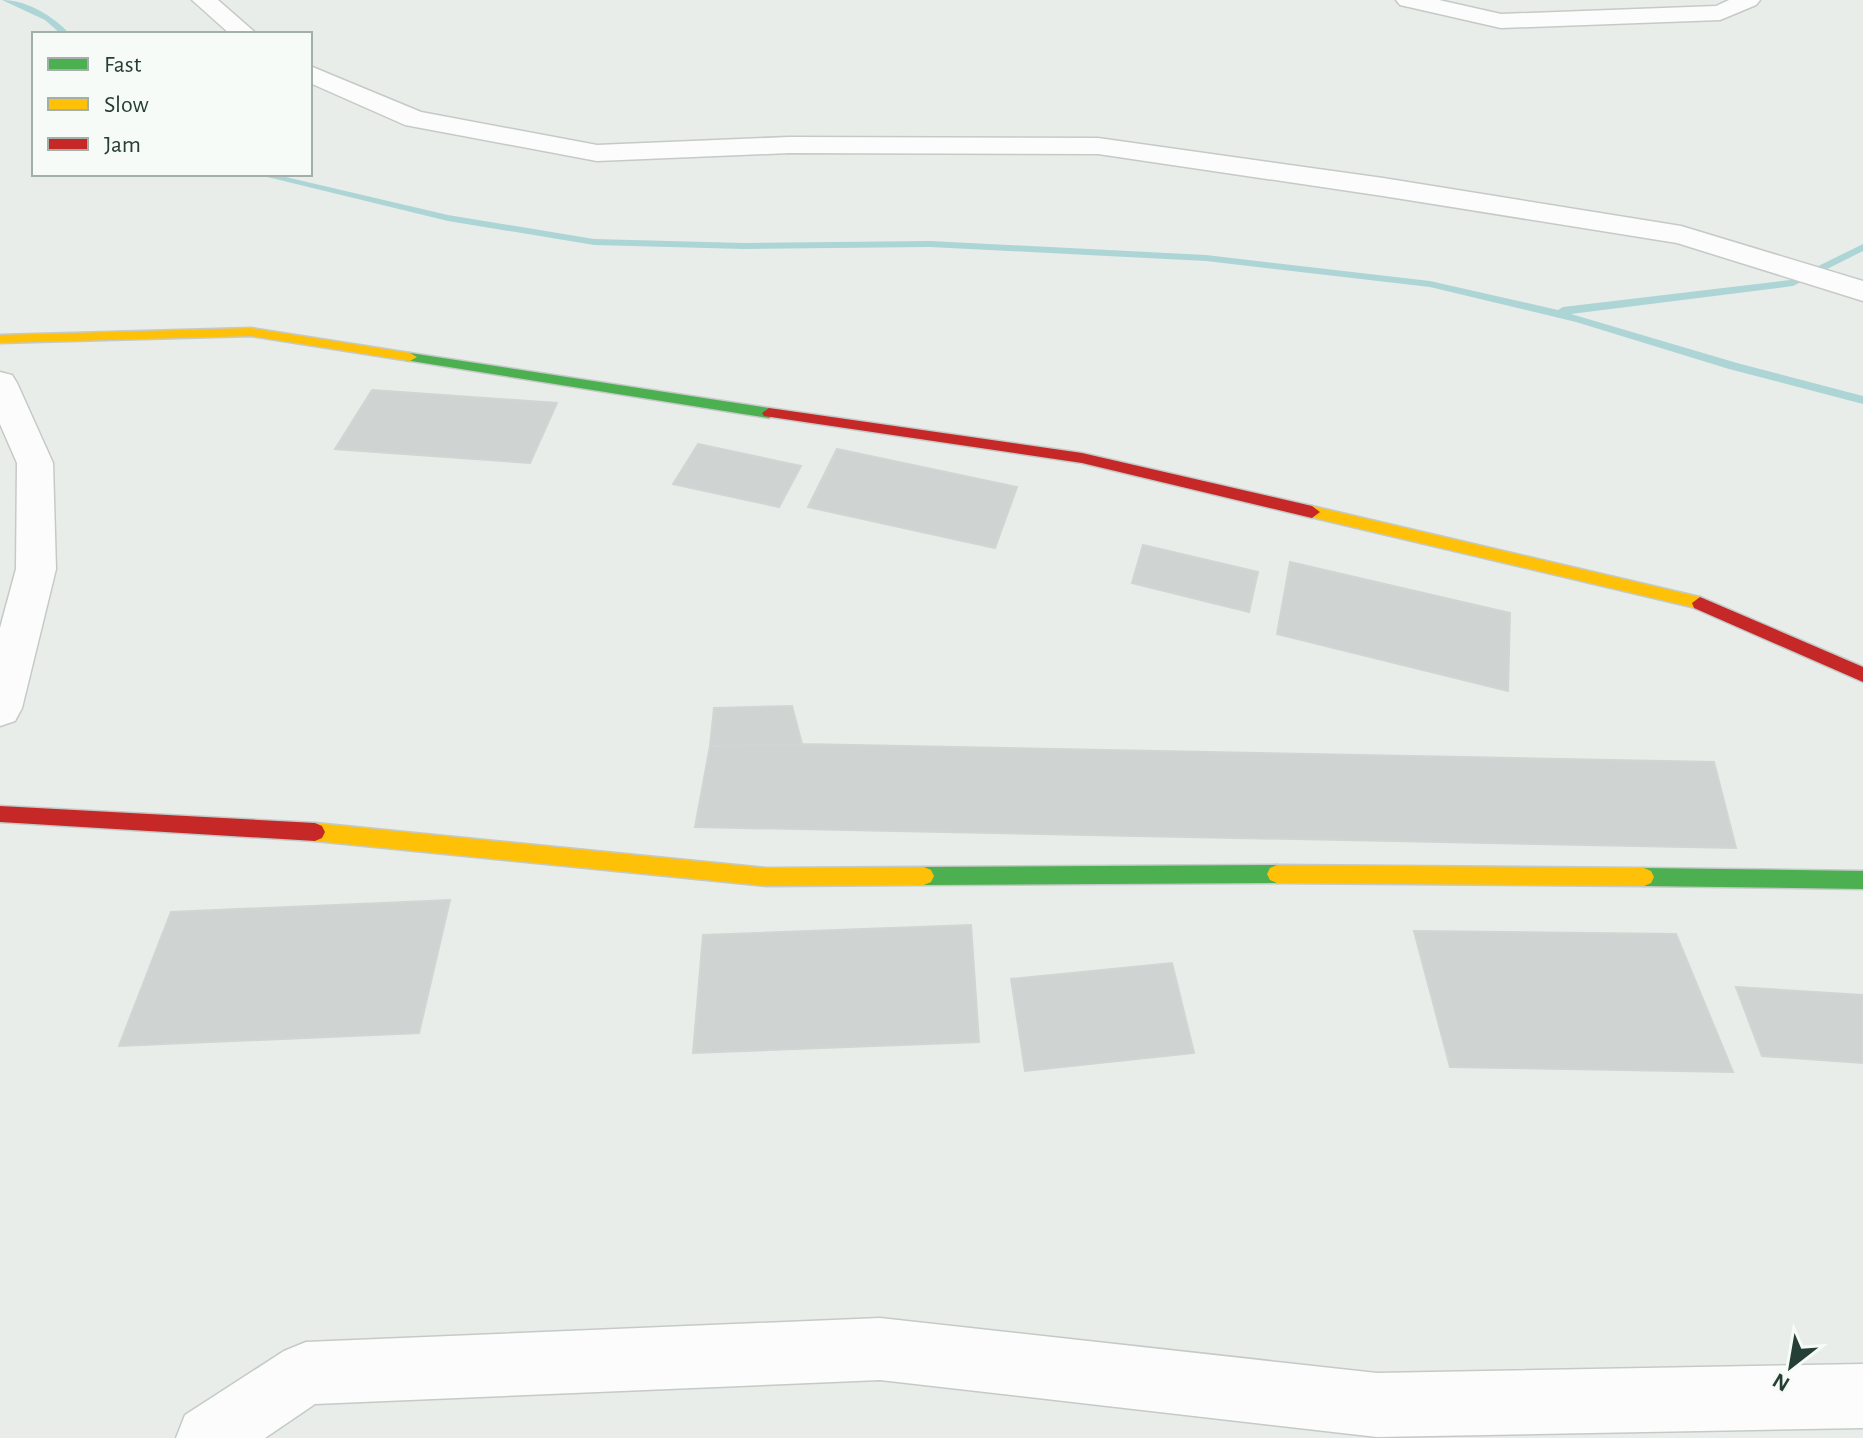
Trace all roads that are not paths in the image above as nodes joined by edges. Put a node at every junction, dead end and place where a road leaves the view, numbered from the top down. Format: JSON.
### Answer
{"nodes":[{"id":1,"x":204,"y":0,"type":"edge"},
{"id":2,"x":1408,"y":0,"type":"edge"},
{"id":3,"x":1522,"y":0,"type":"edge"},
{"id":4,"x":1748,"y":0,"type":"edge"},
{"id":5,"x":1690,"y":7,"type":"edge"},
{"id":6,"x":1544,"y":19,"type":"junction"},
{"id":7,"x":243,"y":32,"type":"edge"},
{"id":8,"x":312,"y":75,"type":"edge"},
{"id":9,"x":1863,"y":291,"type":"edge"},
{"id":10,"x":0,"y":339,"type":"edge"},
{"id":11,"x":0,"y":383,"type":"edge"},
{"id":12,"x":1863,"y":675,"type":"edge"},
{"id":13,"x":0,"y":708,"type":"edge"},
{"id":14,"x":0,"y":814,"type":"edge"},
{"id":15,"x":1863,"y":880,"type":"edge"},
{"id":16,"x":1863,"y":1396,"type":"edge"},
{"id":17,"x":208,"y":1438,"type":"edge"}],
"edges":[{"from":1,"to":7,"type":"street"},
{"from":2,"to":6,"type":"street"},
{"from":3,"to":6,"type":"street"},
{"from":4,"to":5,"type":"street"},
{"from":5,"to":6,"type":"street"},
{"from":8,"to":9,"type":"street"},
{"from":10,"to":12,"type":"street"},
{"from":11,"to":13,"type":"street"},
{"from":14,"to":15,"type":"street"},
{"from":16,"to":17,"type":"street"}]}
